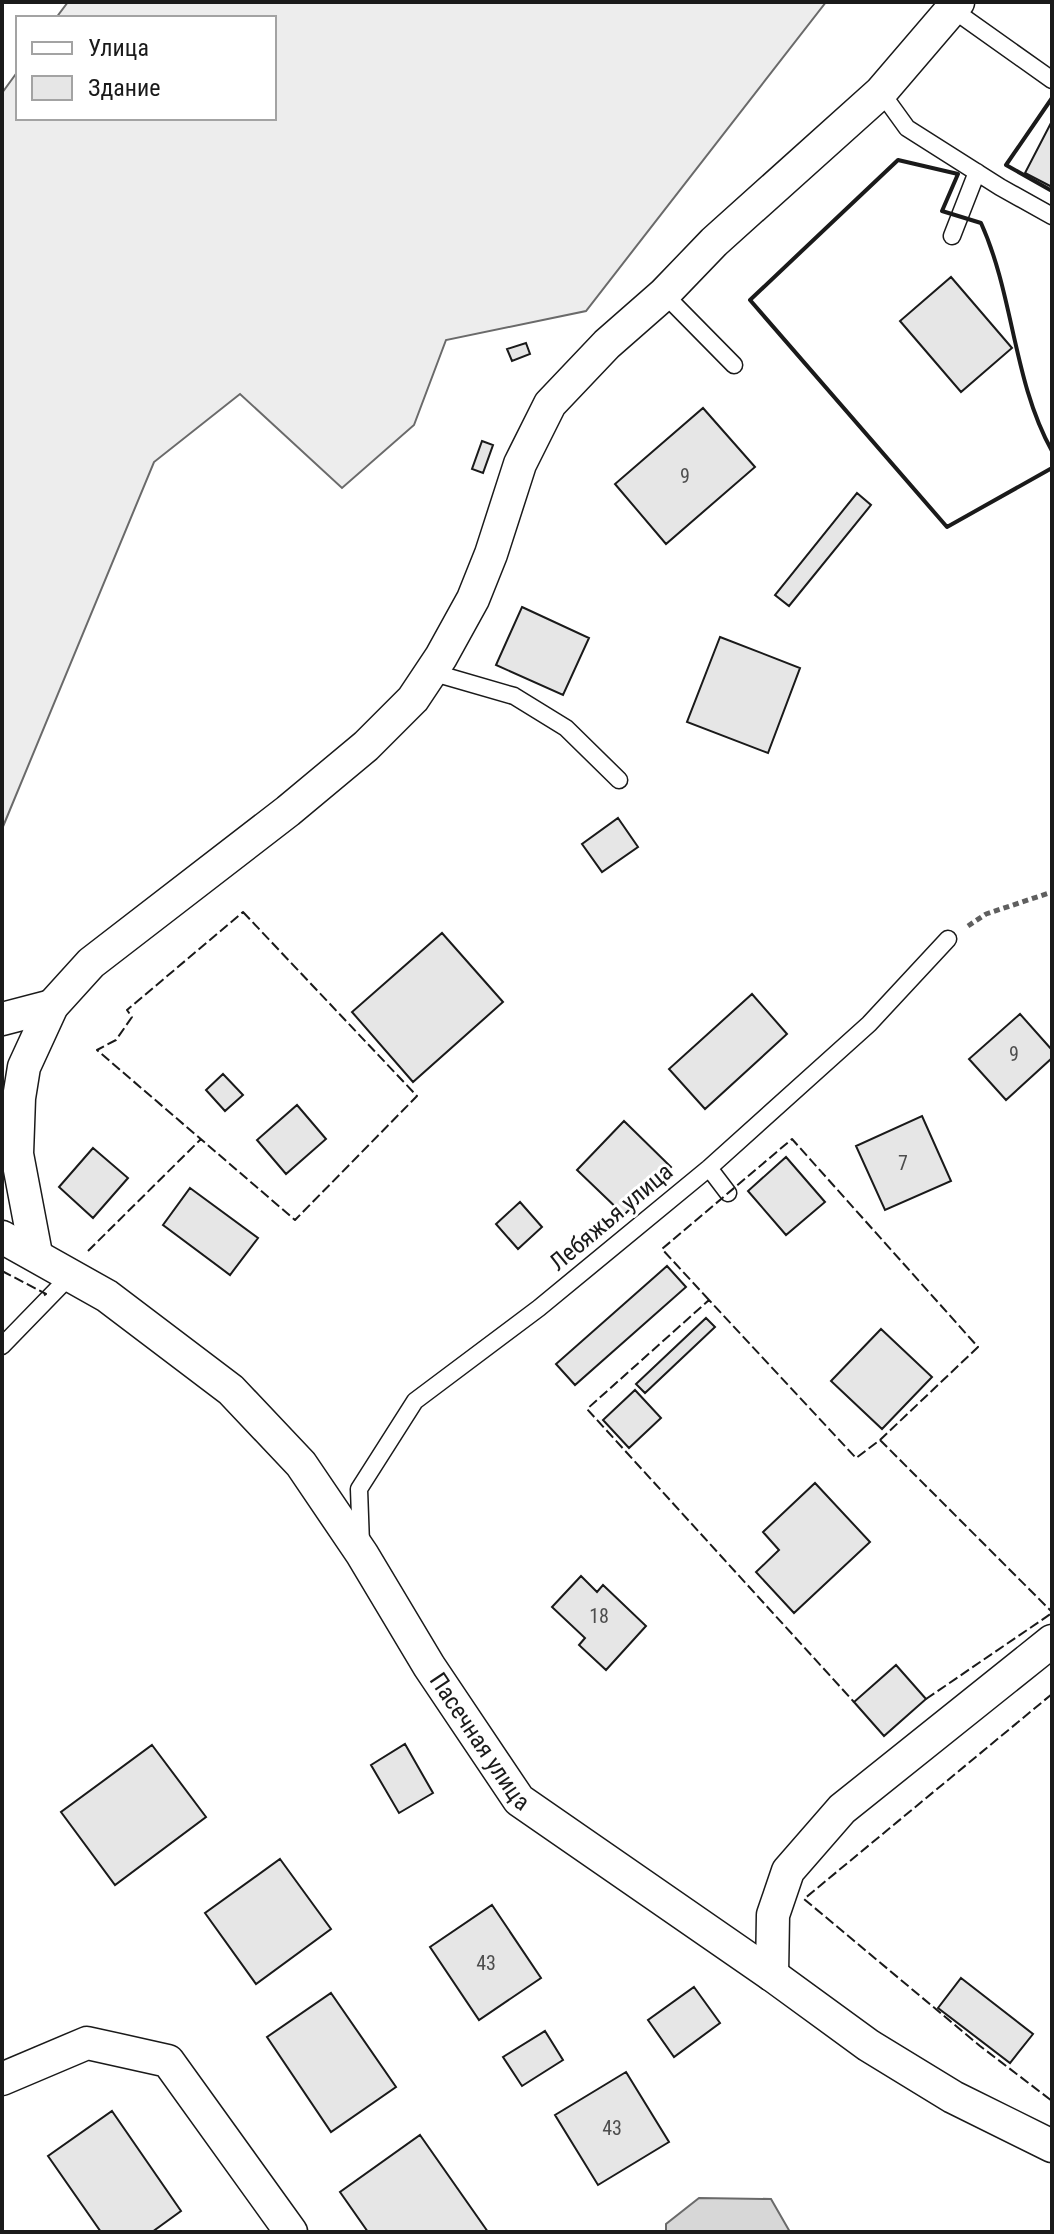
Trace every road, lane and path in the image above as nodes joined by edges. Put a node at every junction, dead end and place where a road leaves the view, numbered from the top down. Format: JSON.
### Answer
{"nodes":[{"id":1,"x":955,"y":5,"type":"edge"},
{"id":2,"x":1052,"y":80,"type":"edge"},
{"id":3,"x":881,"y":92,"type":"junction"},
{"id":4,"x":977,"y":172,"type":"junction"},
{"id":5,"x":1052,"y":216,"type":"edge"},
{"id":6,"x":952,"y":236,"type":"dead end"},
{"id":7,"x":664,"y":294,"type":"junction"},
{"id":8,"x":734,"y":365,"type":"dead end"},
{"id":9,"x":431,"y":672,"type":"junction"},
{"id":10,"x":619,"y":780,"type":"dead end"},
{"id":11,"x":1052,"y":892,"type":"edge"},
{"id":12,"x":948,"y":939,"type":"joint"},
{"id":13,"x":52,"y":1006,"type":"junction"},
{"id":14,"x":2,"y":1019,"type":"edge"},
{"id":15,"x":709,"y":1168,"type":"junction"},
{"id":16,"x":728,"y":1193,"type":"dead end"},
{"id":17,"x":2,"y":1237,"type":"edge"},
{"id":18,"x":36,"y":1254,"type":"junction"},
{"id":19,"x":71,"y":1275,"type":"junction"},
{"id":20,"x":2,"y":1346,"type":"edge"},
{"id":21,"x":362,"y":1554,"type":"junction"},
{"id":22,"x":1052,"y":1641,"type":"edge"},
{"id":23,"x":772,"y":1975,"type":"junction"},
{"id":24,"x":2,"y":2079,"type":"edge"},
{"id":25,"x":1052,"y":2146,"type":"edge"},
{"id":26,"x":291,"y":2232,"type":"edge"}],
"edges":[{"from":1,"to":2,"type":"lane"},
{"from":1,"to":3,"type":"street"},
{"from":3,"to":4,"type":"lane"},
{"from":3,"to":7,"type":"street"},
{"from":4,"to":5,"type":"lane"},
{"from":4,"to":6,"type":"lane"},
{"from":7,"to":8,"type":"lane"},
{"from":7,"to":9,"type":"street"},
{"from":9,"to":10,"type":"lane"},
{"from":9,"to":13,"type":"street"},
{"from":11,"to":12,"type":"path"},
{"from":12,"to":15,"type":"lane","name":"Лебяжья улица"},
{"from":13,"to":14,"type":"street"},
{"from":13,"to":18,"type":"street"},
{"from":15,"to":16,"type":"lane"},
{"from":15,"to":21,"type":"lane","name":"Лебяжья улица"},
{"from":17,"to":18,"type":"street","name":"Пасечная улица"},
{"from":18,"to":19,"type":"street","name":"Пасечная улица"},
{"from":19,"to":20,"type":"lane"},
{"from":19,"to":21,"type":"street","name":"Пасечная улица"},
{"from":21,"to":23,"type":"street","name":"Пасечная улица"},
{"from":22,"to":23,"type":"street"},
{"from":23,"to":25,"type":"street","name":"Пасечная улица"},
{"from":24,"to":26,"type":"street"}]}
